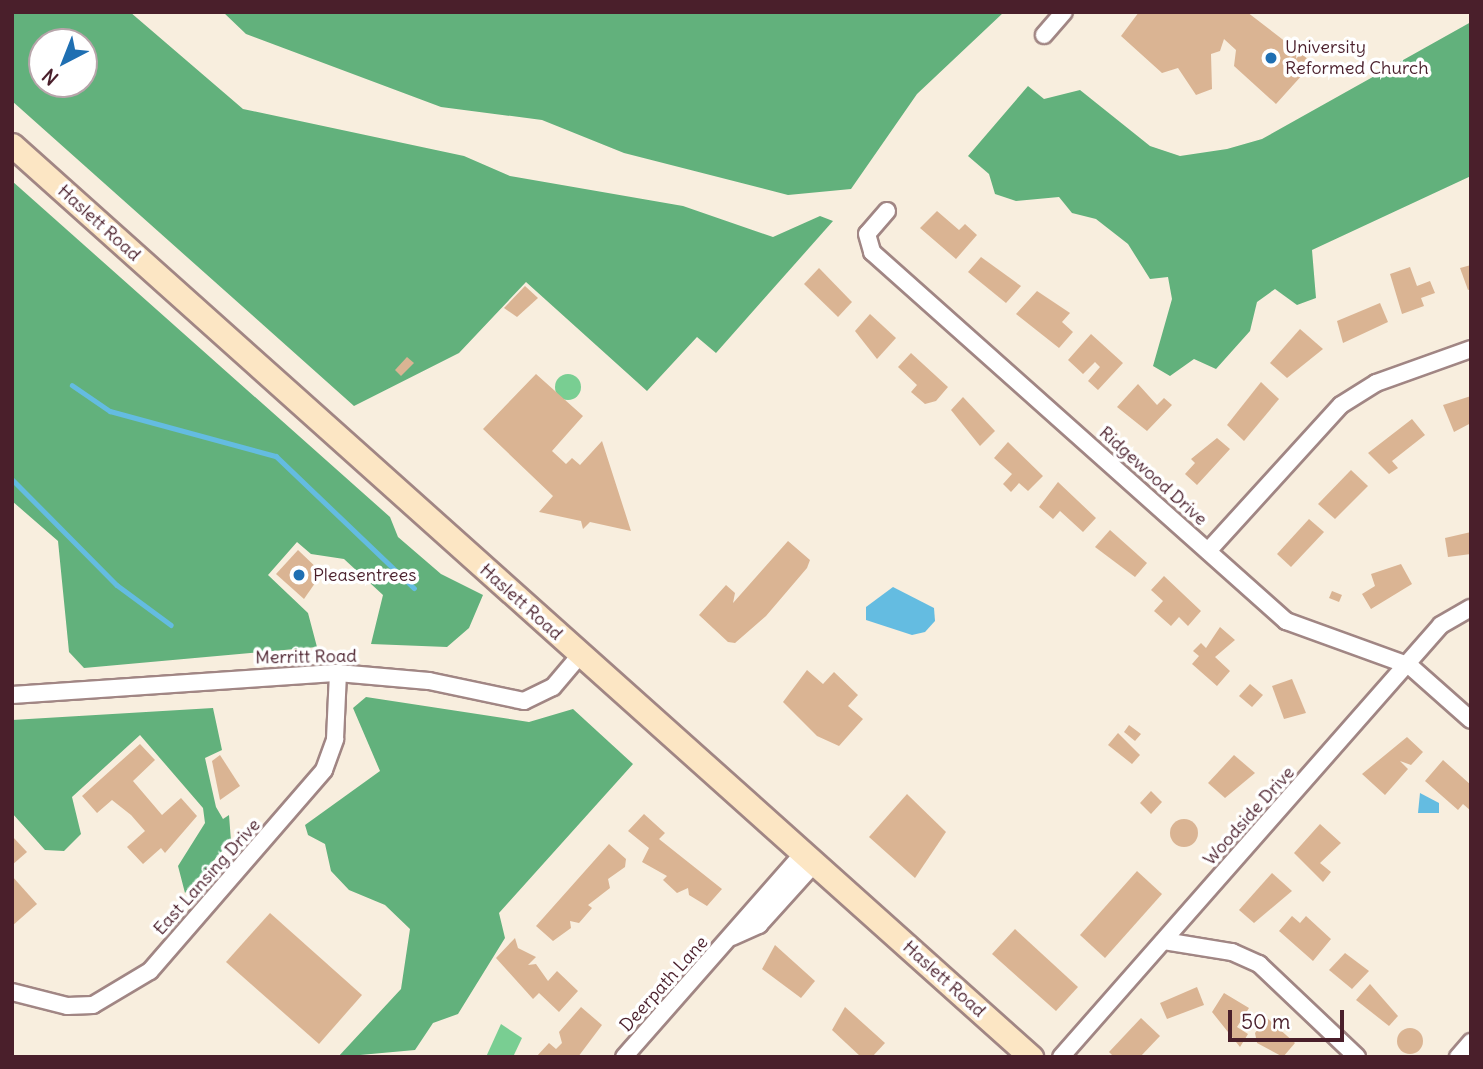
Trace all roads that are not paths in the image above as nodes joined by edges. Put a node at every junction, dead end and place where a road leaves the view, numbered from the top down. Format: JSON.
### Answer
{"nodes":[{"id":1,"x":1064,"y":12,"type":"edge"},
{"id":2,"x":1044,"y":35,"type":"dead end"},
{"id":3,"x":12,"y":145,"type":"edge"},
{"id":4,"x":887,"y":211,"type":"dead end"},
{"id":5,"x":1471,"y":349,"type":"edge"},
{"id":6,"x":1208,"y":551,"type":"junction"},
{"id":7,"x":1471,"y":608,"type":"edge"},
{"id":8,"x":580,"y":654,"type":"junction"},
{"id":9,"x":1410,"y":666,"type":"junction"},
{"id":10,"x":338,"y":673,"type":"junction"},
{"id":11,"x":12,"y":695,"type":"edge"},
{"id":12,"x":1471,"y":720,"type":"edge"},
{"id":13,"x":808,"y":858,"type":"junction"},
{"id":14,"x":1164,"y":941,"type":"junction"},
{"id":15,"x":12,"y":992,"type":"edge"},
{"id":16,"x":1471,"y":1042,"type":"edge"},
{"id":17,"x":624,"y":1057,"type":"edge"},
{"id":18,"x":1031,"y":1057,"type":"edge"},
{"id":19,"x":1061,"y":1057,"type":"edge"},
{"id":20,"x":1357,"y":1057,"type":"edge"},
{"id":21,"x":1458,"y":1057,"type":"edge"}],
"edges":[{"from":1,"to":2,"type":"street"},
{"from":3,"to":8,"type":"main road","name":"Haslett Road"},
{"from":4,"to":6,"type":"street","name":"Ridgewood Drive"},
{"from":5,"to":6,"type":"street"},
{"from":6,"to":9,"type":"street","name":"Ridgewood Drive"},
{"from":7,"to":9,"type":"street","name":"Woodside Drive"},
{"from":8,"to":10,"type":"street","name":"Merritt Road"},
{"from":8,"to":13,"type":"main road","name":"Haslett Road"},
{"from":9,"to":12,"type":"street","name":"Ridgewood Drive"},
{"from":9,"to":14,"type":"street","name":"Woodside Drive"},
{"from":10,"to":11,"type":"street","name":"Merritt Road"},
{"from":10,"to":15,"type":"street","name":"East Lansing Drive"},
{"from":13,"to":17,"type":"street","name":"Deerpath Lane"},
{"from":13,"to":18,"type":"main road","name":"Haslett Road"},
{"from":14,"to":19,"type":"street","name":"Woodside Drive"},
{"from":14,"to":20,"type":"street"},
{"from":16,"to":21,"type":"street"}]}
